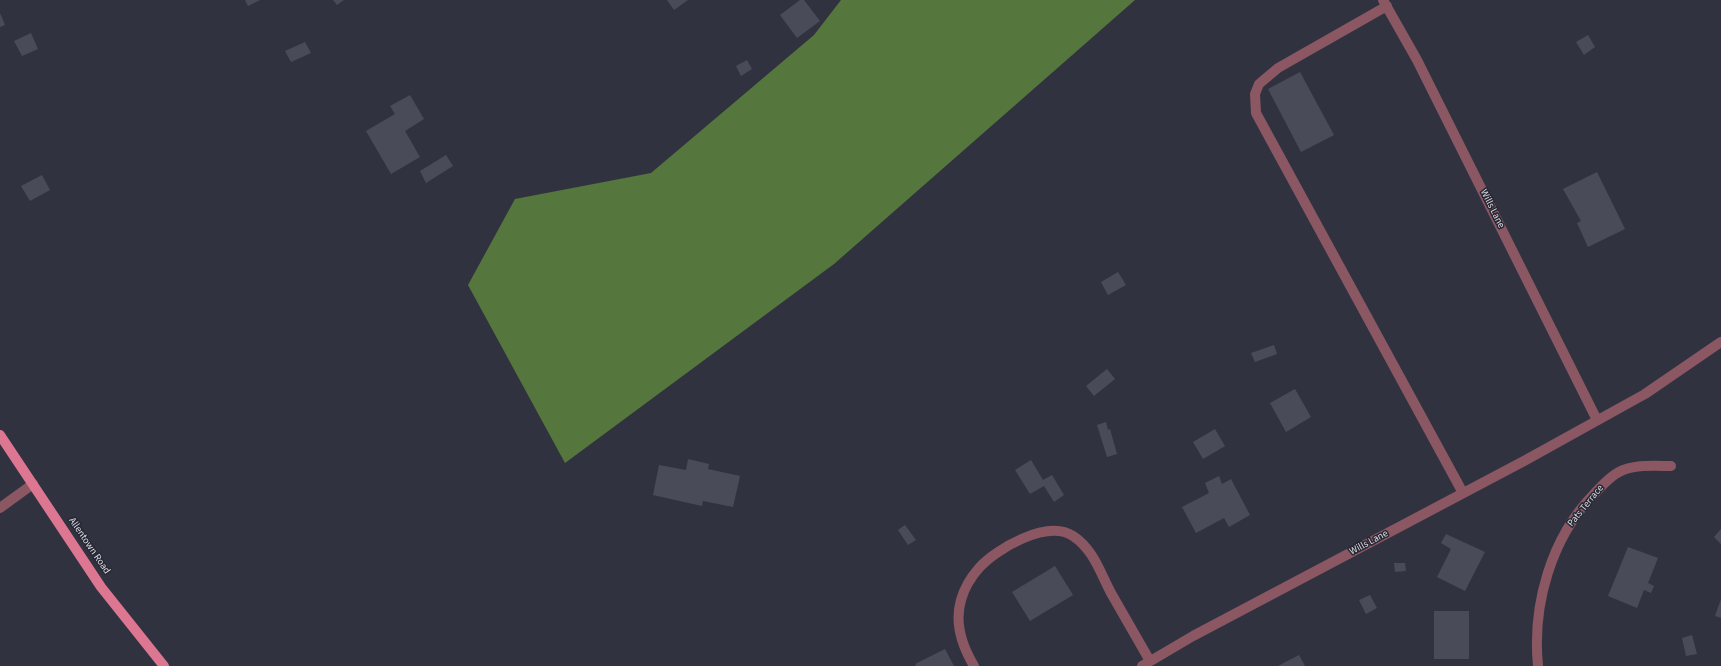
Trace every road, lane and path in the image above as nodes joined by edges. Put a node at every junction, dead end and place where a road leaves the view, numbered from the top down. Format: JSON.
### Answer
{"nodes":[{"id":1,"x":1385,"y":3,"type":"edge"},
{"id":2,"x":1721,"y":342,"type":"edge"},
{"id":3,"x":1597,"y":420,"type":"junction"},
{"id":4,"x":0,"y":435,"type":"edge"},
{"id":5,"x":1671,"y":466,"type":"dead end"},
{"id":6,"x":33,"y":484,"type":"junction"},
{"id":7,"x":1463,"y":493,"type":"junction"},
{"id":8,"x":0,"y":508,"type":"edge"},
{"id":9,"x":1145,"y":665,"type":"edge"},
{"id":10,"x":164,"y":666,"type":"edge"},
{"id":11,"x":974,"y":666,"type":"edge"},
{"id":12,"x":1538,"y":666,"type":"edge"}],
"edges":[{"from":1,"to":3,"type":"street","name":"Wills Lane"},
{"from":1,"to":7,"type":"street"},
{"from":2,"to":3,"type":"street","name":"Wills Lane"},
{"from":3,"to":7,"type":"street","name":"Wills Lane"},
{"from":4,"to":6,"type":"main road","name":"Allentown Road"},
{"from":5,"to":12,"type":"street","name":"Pats Terrace"},
{"from":6,"to":8,"type":"street"},
{"from":6,"to":10,"type":"main road","name":"Allentown Road"},
{"from":7,"to":9,"type":"street","name":"Wills Lane"},
{"from":9,"to":11,"type":"street"}]}
